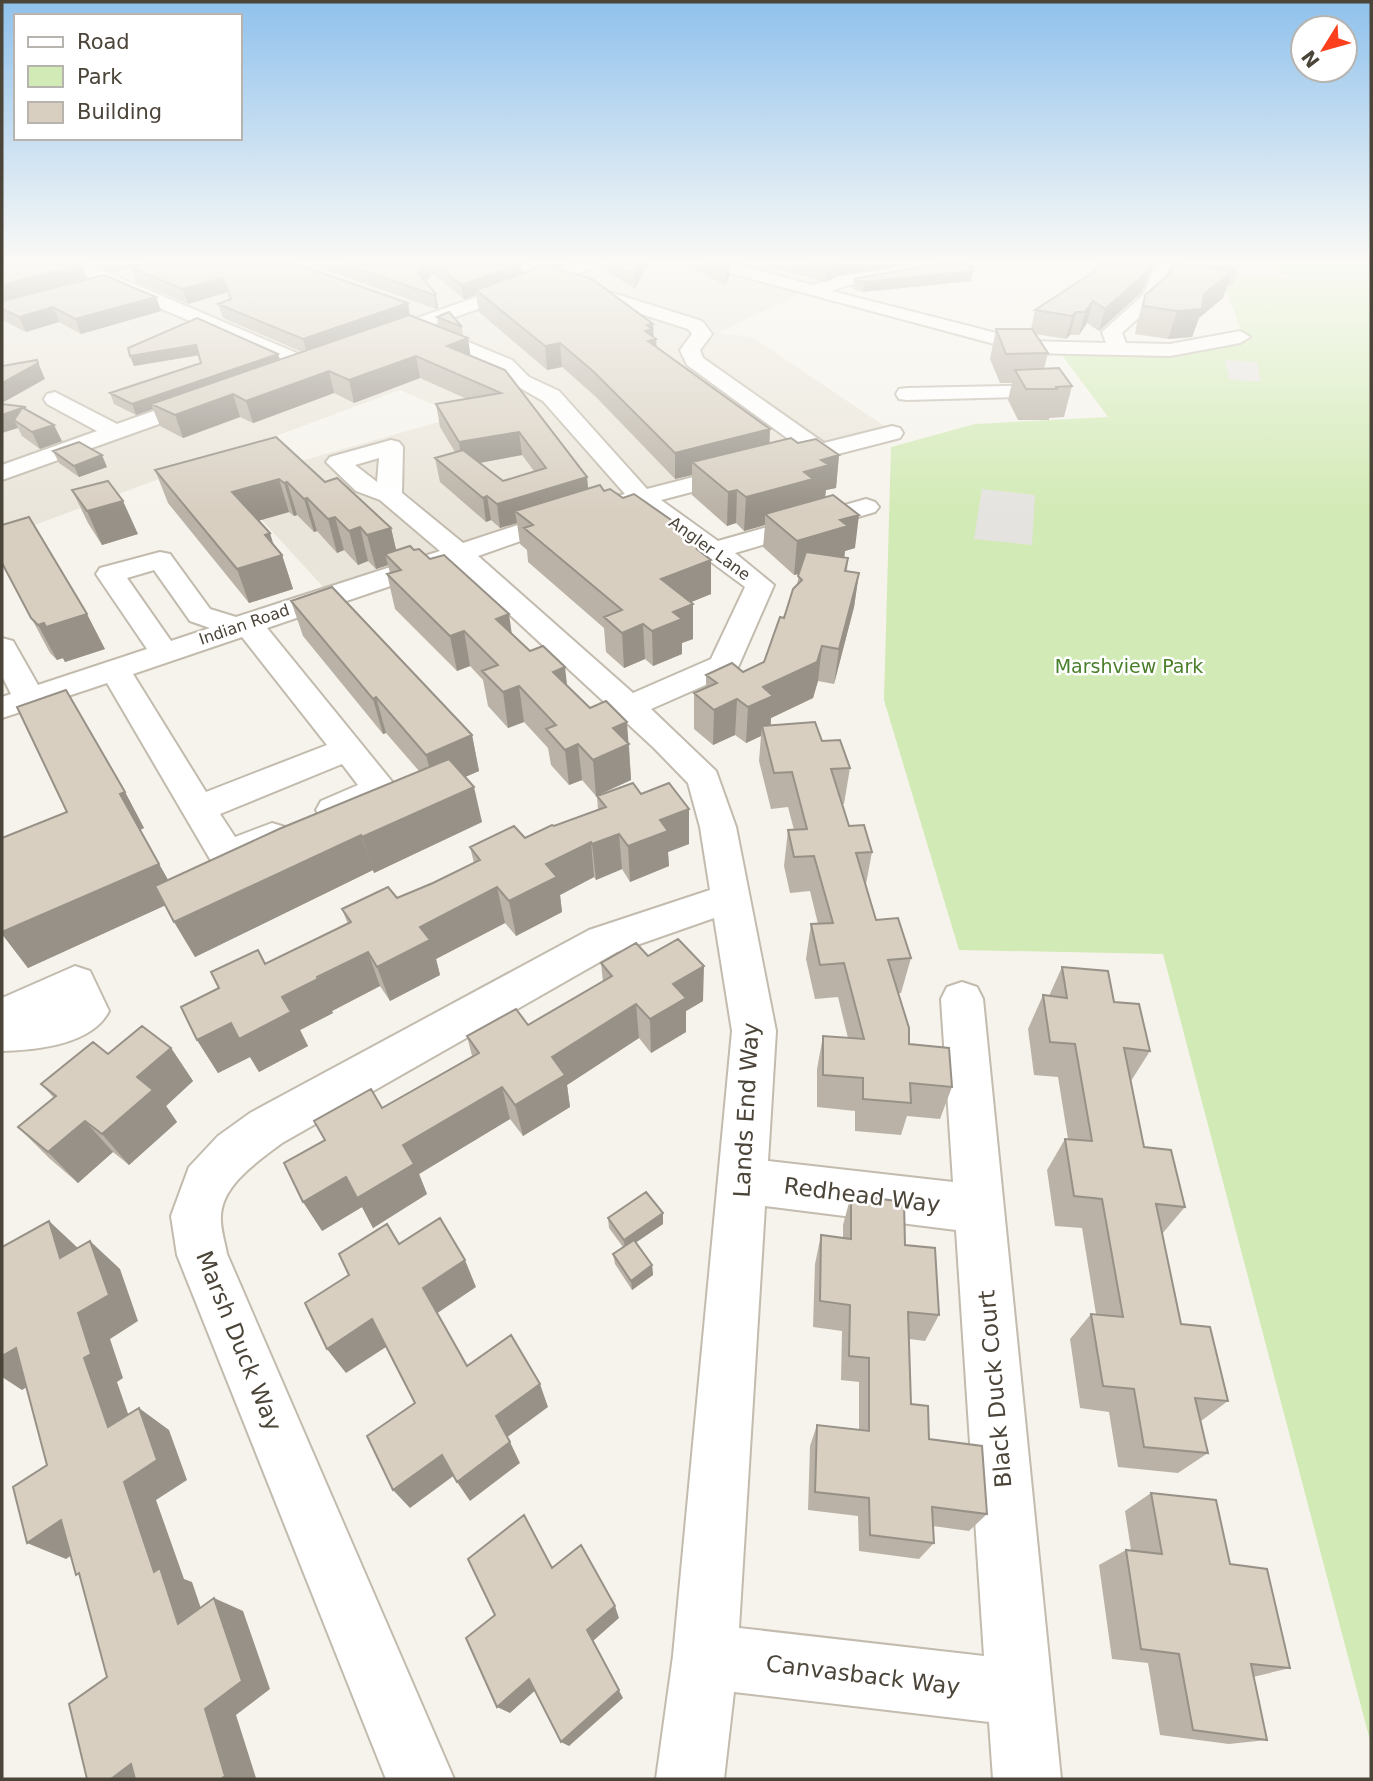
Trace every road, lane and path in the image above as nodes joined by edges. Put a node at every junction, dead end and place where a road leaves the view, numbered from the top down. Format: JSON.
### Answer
{"nodes":[{"id":1,"x":267,"y":347,"type":"edge"},
{"id":2,"x":470,"y":347,"type":"edge"},
{"id":3,"x":692,"y":347,"type":"edge"},
{"id":4,"x":986,"y":347,"type":"edge"},
{"id":5,"x":1031,"y":347,"type":"edge"},
{"id":6,"x":1118,"y":347,"type":"edge"},
{"id":7,"x":1193,"y":347,"type":"edge"},
{"id":8,"x":1119,"y":350,"type":"junction"},
{"id":9,"x":330,"y":356,"type":"edge"},
{"id":10,"x":306,"y":364,"type":"junction"},
{"id":11,"x":281,"y":373,"type":"edge"},
{"id":12,"x":230,"y":391,"type":"edge"},
{"id":13,"x":1048,"y":391,"type":"edge"},
{"id":14,"x":978,"y":392,"type":"junction"},
{"id":15,"x":907,"y":394,"type":"dead end"},
{"id":16,"x":55,"y":399,"type":"dead end"},
{"id":17,"x":116,"y":432,"type":"junction"},
{"id":18,"x":892,"y":433,"type":"dead end"},
{"id":19,"x":821,"y":452,"type":"junction"},
{"id":20,"x":2,"y":473,"type":"edge"},
{"id":21,"x":389,"y":495,"type":"dead end"},
{"id":22,"x":642,"y":498,"type":"junction"},
{"id":23,"x":866,"y":507,"type":"dead end"},
{"id":24,"x":714,"y":551,"type":"junction"},
{"id":25,"x":458,"y":552,"type":"junction"},
{"id":26,"x":243,"y":625,"type":"junction"},
{"id":27,"x":164,"y":652,"type":"junction"},
{"id":28,"x":6,"y":663,"type":"edge"},
{"id":29,"x":114,"y":669,"type":"junction"},
{"id":30,"x":15,"y":703,"type":"edge"},
{"id":31,"x":630,"y":706,"type":"junction"},
{"id":32,"x":348,"y":749,"type":"junction"},
{"id":33,"x":199,"y":810,"type":"junction"},
{"id":34,"x":730,"y":898,"type":"junction"},
{"id":35,"x":962,"y":999,"type":"dead end"},
{"id":36,"x":2,"y":1017,"type":"edge"},
{"id":37,"x":2,"y":1033,"type":"edge"},
{"id":38,"x":744,"y":1181,"type":"junction"},
{"id":39,"x":980,"y":1209,"type":"junction"},
{"id":40,"x":705,"y":1656,"type":"junction"},
{"id":41,"x":1020,"y":1693,"type":"junction"},
{"id":42,"x":420,"y":1779,"type":"edge"},
{"id":43,"x":690,"y":1779,"type":"edge"},
{"id":44,"x":1027,"y":1779,"type":"edge"}],
"edges":[{"from":1,"to":10,"type":"street"},
{"from":2,"to":22,"type":"street","name":"Angler Lane"},
{"from":3,"to":19,"type":"street"},
{"from":4,"to":14,"type":"street"},
{"from":5,"to":8,"type":"street"},
{"from":6,"to":8,"type":"street"},
{"from":7,"to":8,"type":"street"},
{"from":9,"to":10,"type":"street"},
{"from":10,"to":11,"type":"street"},
{"from":12,"to":17,"type":"street"},
{"from":13,"to":14,"type":"street"},
{"from":14,"to":15,"type":"street"},
{"from":16,"to":17,"type":"street"},
{"from":17,"to":20,"type":"street"},
{"from":18,"to":19,"type":"street","name":"Indian Road"},
{"from":19,"to":22,"type":"street","name":"Indian Road"},
{"from":21,"to":25,"type":"street","name":"Lands End Way"},
{"from":22,"to":24,"type":"street","name":"Angler Lane"},
{"from":22,"to":25,"type":"street","name":"Indian Road"},
{"from":23,"to":24,"type":"street"},
{"from":24,"to":31,"type":"street","name":"Angler Lane"},
{"from":25,"to":26,"type":"street","name":"Indian Road"},
{"from":25,"to":31,"type":"street","name":"Lands End Way"},
{"from":26,"to":27,"type":"street","name":"Indian Road"},
{"from":26,"to":27,"type":"street"},
{"from":26,"to":32,"type":"street"},
{"from":27,"to":29,"type":"street","name":"Indian Road"},
{"from":28,"to":30,"type":"street"},
{"from":29,"to":30,"type":"street","name":"Indian Road"},
{"from":29,"to":33,"type":"street"},
{"from":31,"to":34,"type":"street","name":"Lands End Way"},
{"from":32,"to":33,"type":"street"},
{"from":32,"to":33,"type":"street"},
{"from":34,"to":38,"type":"street","name":"Lands End Way"},
{"from":34,"to":42,"type":"street","name":"Marsh Duck Way"},
{"from":35,"to":39,"type":"street","name":"Black Duck Court"},
{"from":36,"to":37,"type":"street"},
{"from":38,"to":39,"type":"street","name":"Redhead Way"},
{"from":38,"to":40,"type":"street","name":"Lands End Way"},
{"from":39,"to":41,"type":"street","name":"Black Duck Court"},
{"from":40,"to":41,"type":"street","name":"Canvasback Way"},
{"from":40,"to":43,"type":"street","name":"Lands End Way"},
{"from":41,"to":44,"type":"street","name":"Black Duck Court"}]}
